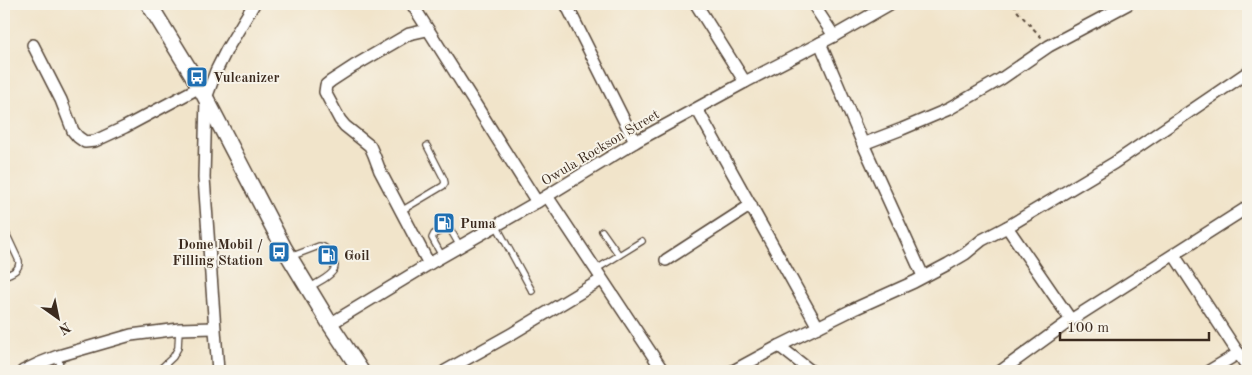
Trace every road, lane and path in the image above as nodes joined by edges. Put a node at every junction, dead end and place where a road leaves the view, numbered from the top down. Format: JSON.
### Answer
{"nodes":[{"id":1,"x":149,"y":4,"type":"edge"},
{"id":2,"x":254,"y":4,"type":"edge"},
{"id":3,"x":412,"y":4,"type":"edge"},
{"id":4,"x":566,"y":4,"type":"edge"},
{"id":5,"x":696,"y":4,"type":"edge"},
{"id":6,"x":813,"y":4,"type":"edge"},
{"id":7,"x":890,"y":4,"type":"edge"},
{"id":8,"x":1013,"y":4,"type":"edge"},
{"id":9,"x":1128,"y":4,"type":"edge"},
{"id":10,"x":428,"y":30,"type":"junction"},
{"id":11,"x":834,"y":36,"type":"junction"},
{"id":12,"x":820,"y":43,"type":"junction"},
{"id":13,"x":33,"y":45,"type":"dead end"},
{"id":14,"x":1049,"y":46,"type":"junction"},
{"id":15,"x":1248,"y":72,"type":"edge"},
{"id":16,"x":745,"y":82,"type":"junction"},
{"id":17,"x":203,"y":92,"type":"junction"},
{"id":18,"x":697,"y":109,"type":"junction"},
{"id":19,"x":635,"y":142,"type":"junction"},
{"id":20,"x":863,"y":144,"type":"junction"},
{"id":21,"x":427,"y":146,"type":"dead end"},
{"id":22,"x":542,"y":199,"type":"junction"},
{"id":23,"x":751,"y":205,"type":"junction"},
{"id":24,"x":1248,"y":207,"type":"edge"},
{"id":25,"x":401,"y":211,"type":"junction"},
{"id":26,"x":496,"y":226,"type":"junction"},
{"id":27,"x":1007,"y":227,"type":"junction"},
{"id":28,"x":4,"y":229,"type":"edge"},
{"id":29,"x":602,"y":231,"type":"dead end"},
{"id":30,"x":642,"y":241,"type":"dead end"},
{"id":31,"x":460,"y":246,"type":"junction"},
{"id":32,"x":1174,"y":254,"type":"junction"},
{"id":33,"x":618,"y":255,"type":"junction"},
{"id":34,"x":442,"y":256,"type":"junction"},
{"id":35,"x":289,"y":257,"type":"junction"},
{"id":36,"x":666,"y":260,"type":"dead end"},
{"id":37,"x":429,"y":264,"type":"junction"},
{"id":38,"x":595,"y":270,"type":"junction"},
{"id":39,"x":4,"y":276,"type":"edge"},
{"id":40,"x":924,"y":276,"type":"junction"},
{"id":41,"x":601,"y":280,"type":"junction"},
{"id":42,"x":308,"y":288,"type":"junction"},
{"id":43,"x":532,"y":291,"type":"dead end"},
{"id":44,"x":1071,"y":320,"type":"junction"},
{"id":45,"x":330,"y":324,"type":"junction"},
{"id":46,"x":818,"y":327,"type":"junction"},
{"id":47,"x":214,"y":328,"type":"junction"},
{"id":48,"x":179,"y":329,"type":"junction"},
{"id":49,"x":779,"y":346,"type":"junction"},
{"id":50,"x":1239,"y":353,"type":"junction"},
{"id":51,"x":58,"y":356,"type":"junction"},
{"id":52,"x":1248,"y":368,"type":"edge"},
{"id":53,"x":23,"y":371,"type":"edge"},
{"id":54,"x":61,"y":371,"type":"edge"},
{"id":55,"x":158,"y":371,"type":"edge"},
{"id":56,"x":218,"y":371,"type":"edge"},
{"id":57,"x":362,"y":371,"type":"edge"},
{"id":58,"x":445,"y":371,"type":"edge"},
{"id":59,"x":662,"y":371,"type":"edge"},
{"id":60,"x":732,"y":371,"type":"edge"},
{"id":61,"x":810,"y":371,"type":"edge"},
{"id":62,"x":1001,"y":371,"type":"edge"},
{"id":63,"x":1209,"y":371,"type":"edge"}],
"edges":[{"from":1,"to":17,"type":"main road"},
{"from":2,"to":17,"type":"street"},
{"from":3,"to":10,"type":"street"},
{"from":4,"to":19,"type":"street"},
{"from":5,"to":16,"type":"street"},
{"from":6,"to":11,"type":"street"},
{"from":7,"to":11,"type":"street","name":"Owula Rockson Street"},
{"from":8,"to":14,"type":"path"},
{"from":9,"to":14,"type":"street"},
{"from":10,"to":22,"type":"street"},
{"from":10,"to":25,"type":"street"},
{"from":11,"to":12,"type":"street","name":"Owula Rockson Street"},
{"from":12,"to":16,"type":"street","name":"Owula Rockson Street"},
{"from":12,"to":20,"type":"street"},
{"from":13,"to":17,"type":"street"},
{"from":14,"to":20,"type":"street"},
{"from":15,"to":27,"type":"street"},
{"from":16,"to":18,"type":"street","name":"Owula Rockson Street"},
{"from":17,"to":35,"type":"main road"},
{"from":17,"to":47,"type":"street"},
{"from":18,"to":19,"type":"street","name":"Owula Rockson Street"},
{"from":18,"to":23,"type":"street"},
{"from":19,"to":22,"type":"street","name":"Owula Rockson Street"},
{"from":20,"to":40,"type":"street"},
{"from":21,"to":25,"type":"lane"},
{"from":22,"to":26,"type":"street","name":"Owula Rockson Street"},
{"from":22,"to":38,"type":"street"},
{"from":23,"to":36,"type":"street"},
{"from":23,"to":46,"type":"street"},
{"from":24,"to":32,"type":"street"},
{"from":25,"to":37,"type":"street"},
{"from":26,"to":31,"type":"street","name":"Owula Rockson Street"},
{"from":26,"to":43,"type":"lane"},
{"from":27,"to":40,"type":"street"},
{"from":27,"to":44,"type":"street"},
{"from":28,"to":39,"type":"lane"},
{"from":29,"to":33,"type":"lane"},
{"from":30,"to":33,"type":"lane"},
{"from":31,"to":34,"type":"street","name":"Owula Rockson Street"},
{"from":31,"to":34,"type":"lane"},
{"from":32,"to":44,"type":"street"},
{"from":32,"to":50,"type":"street"},
{"from":33,"to":38,"type":"lane"},
{"from":34,"to":37,"type":"street","name":"Owula Rockson Street"},
{"from":35,"to":42,"type":"main road"},
{"from":35,"to":42,"type":"lane"},
{"from":37,"to":45,"type":"street","name":"Owula Rockson Street"},
{"from":38,"to":41,"type":"street"},
{"from":40,"to":46,"type":"street"},
{"from":41,"to":58,"type":"street"},
{"from":41,"to":59,"type":"street"},
{"from":42,"to":45,"type":"main road"},
{"from":44,"to":62,"type":"street"},
{"from":45,"to":57,"type":"main road"},
{"from":46,"to":49,"type":"street"},
{"from":47,"to":48,"type":"street"},
{"from":47,"to":56,"type":"street"},
{"from":48,"to":51,"type":"street"},
{"from":48,"to":55,"type":"lane"},
{"from":49,"to":60,"type":"street"},
{"from":49,"to":61,"type":"street"},
{"from":50,"to":52,"type":"street"},
{"from":50,"to":63,"type":"street"},
{"from":51,"to":53,"type":"street"},
{"from":51,"to":54,"type":"lane"}]}
